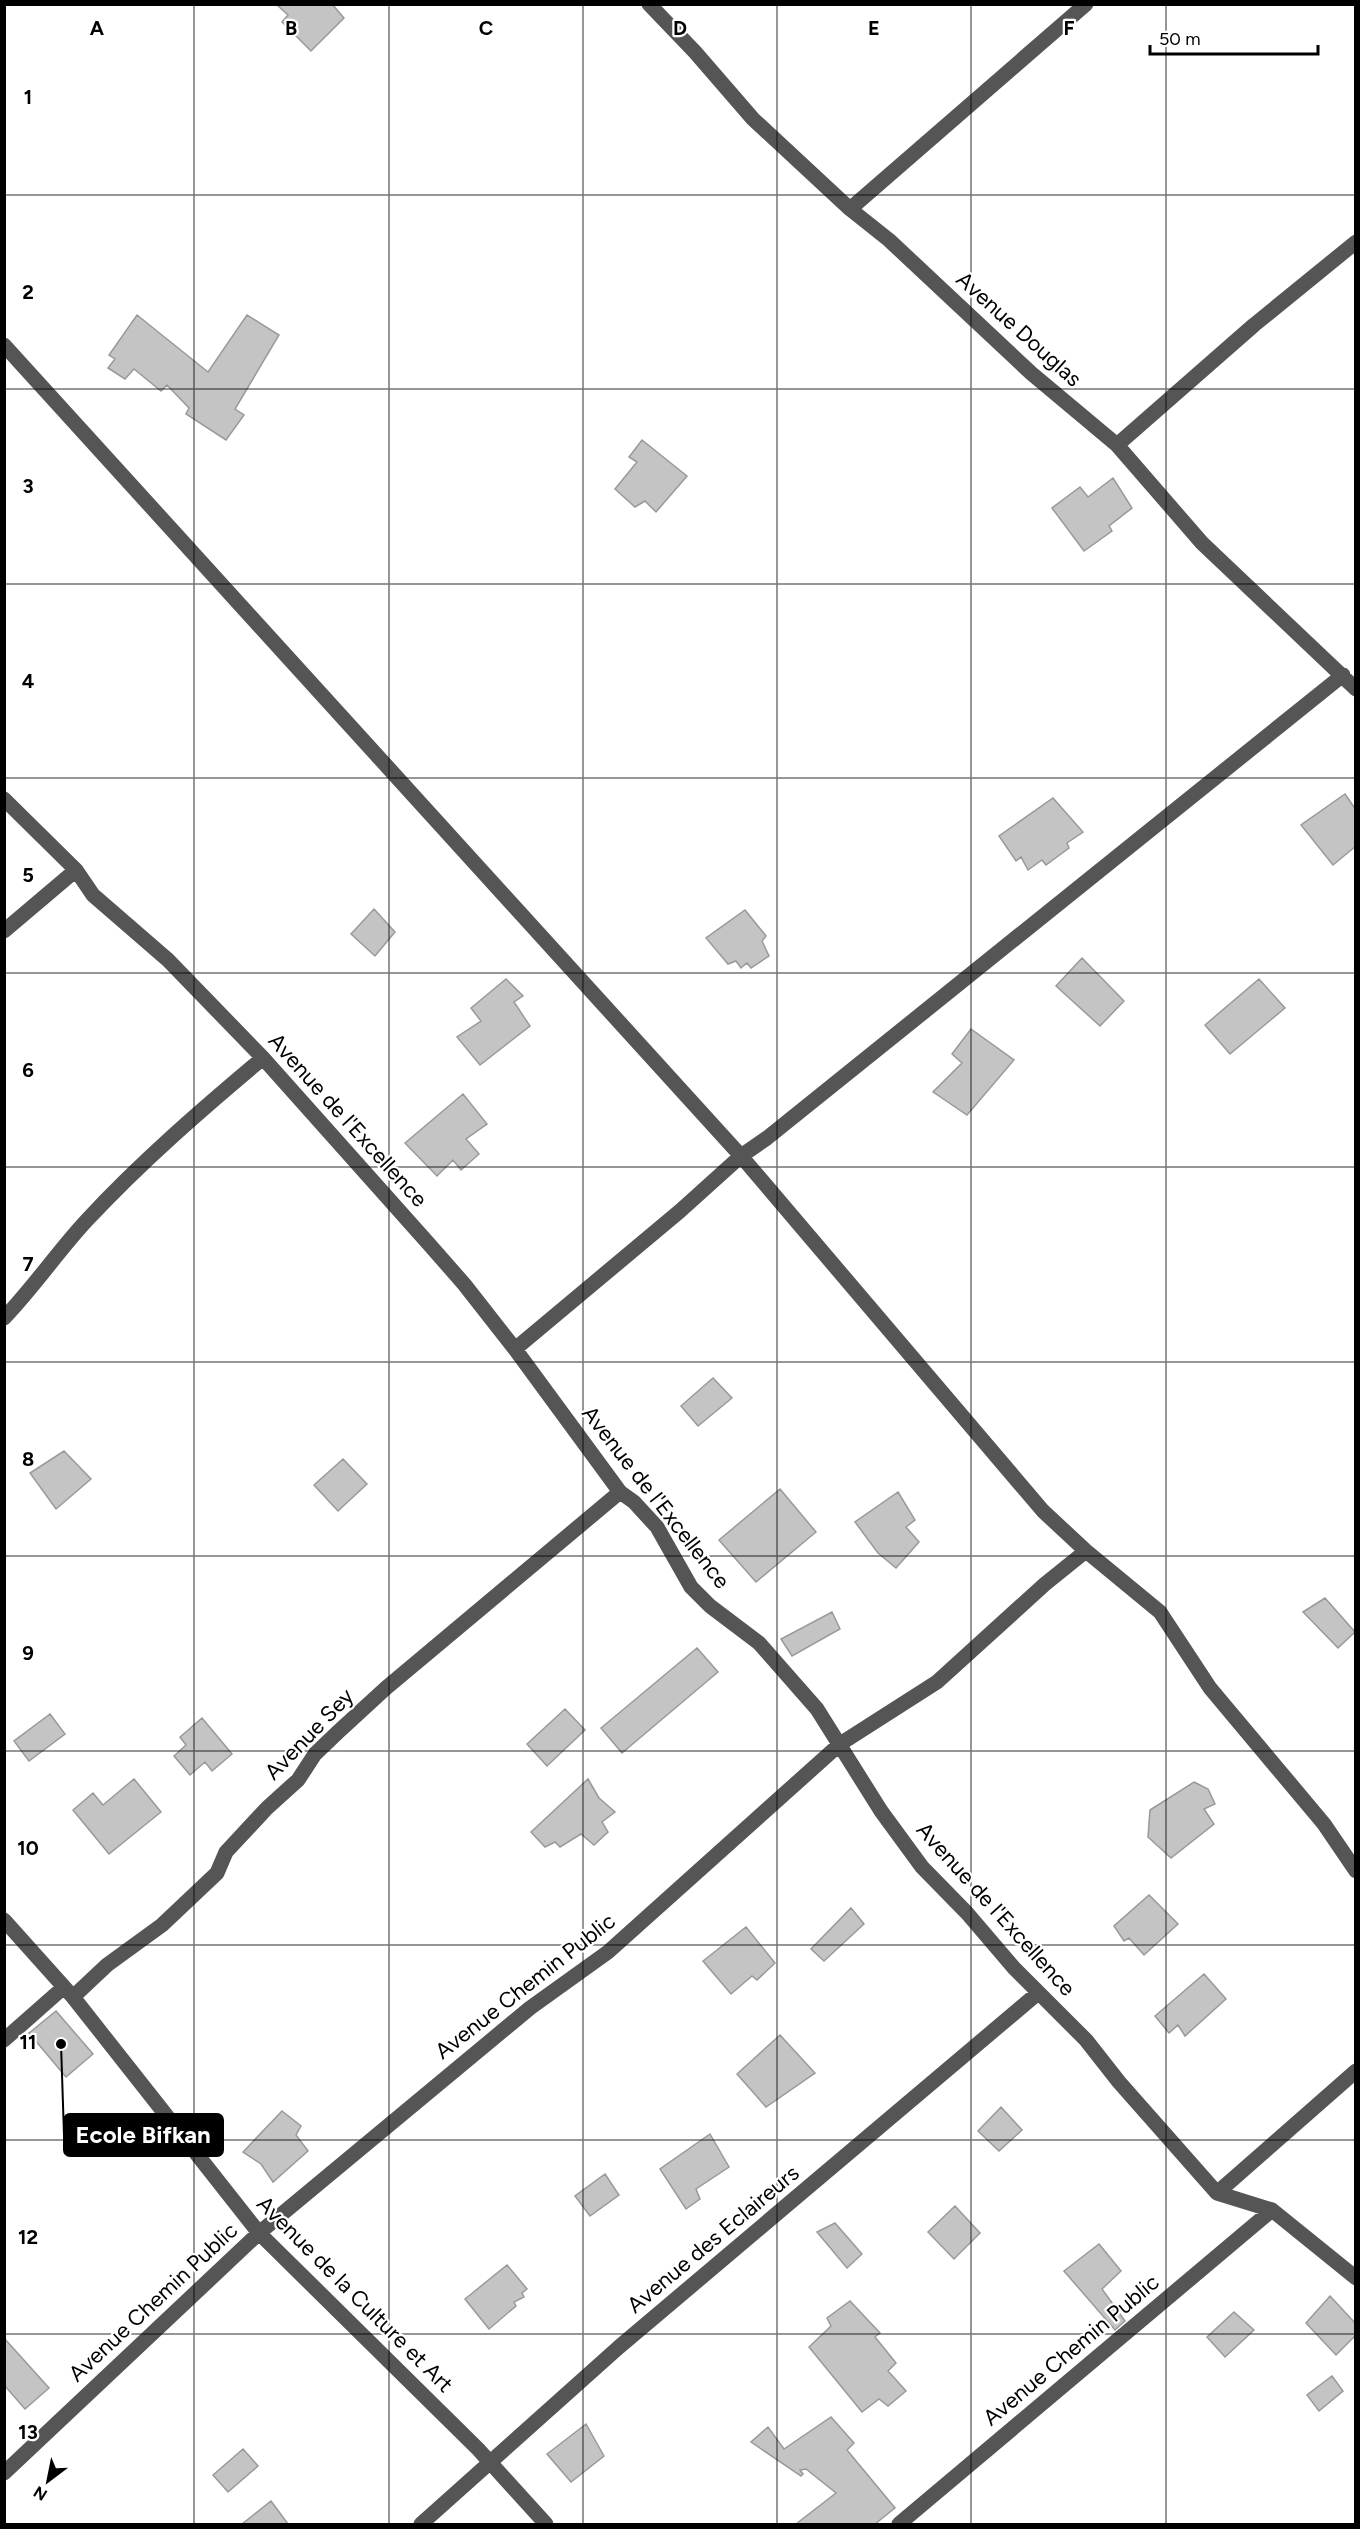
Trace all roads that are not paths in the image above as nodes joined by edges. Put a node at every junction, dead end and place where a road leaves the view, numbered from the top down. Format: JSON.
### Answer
{"nodes":[{"id":1,"x":649,"y":4,"type":"edge"},
{"id":2,"x":1086,"y":4,"type":"edge"},
{"id":3,"x":850,"y":209,"type":"junction"},
{"id":4,"x":1356,"y":242,"type":"edge"},
{"id":5,"x":4,"y":345,"type":"edge"},
{"id":6,"x":1117,"y":445,"type":"junction"},
{"id":7,"x":1343,"y":675,"type":"junction"},
{"id":8,"x":1356,"y":689,"type":"edge"},
{"id":9,"x":4,"y":799,"type":"edge"},
{"id":10,"x":76,"y":870,"type":"junction"},
{"id":11,"x":4,"y":931,"type":"edge"},
{"id":12,"x":263,"y":1059,"type":"junction"},
{"id":13,"x":741,"y":1156,"type":"junction"},
{"id":14,"x":4,"y":1318,"type":"edge"},
{"id":15,"x":515,"y":1349,"type":"junction"},
{"id":16,"x":620,"y":1492,"type":"junction"},
{"id":17,"x":1086,"y":1551,"type":"junction"},
{"id":18,"x":840,"y":1744,"type":"junction"},
{"id":19,"x":1356,"y":1870,"type":"edge"},
{"id":20,"x":4,"y":1920,"type":"edge"},
{"id":21,"x":68,"y":1992,"type":"junction"},
{"id":22,"x":1038,"y":1993,"type":"junction"},
{"id":23,"x":4,"y":2040,"type":"edge"},
{"id":24,"x":1356,"y":2071,"type":"edge"},
{"id":25,"x":1217,"y":2193,"type":"junction"},
{"id":26,"x":1272,"y":2210,"type":"junction"},
{"id":27,"x":259,"y":2233,"type":"junction"},
{"id":28,"x":1356,"y":2278,"type":"edge"},
{"id":29,"x":490,"y":2462,"type":"junction"},
{"id":30,"x":4,"y":2473,"type":"edge"},
{"id":31,"x":421,"y":2524,"type":"edge"},
{"id":32,"x":546,"y":2524,"type":"edge"},
{"id":33,"x":899,"y":2524,"type":"edge"}],
"edges":[{"from":1,"to":3,"type":"street","name":"Avenue Douglas"},
{"from":2,"to":3,"type":"street"},
{"from":3,"to":6,"type":"street","name":"Avenue Douglas"},
{"from":4,"to":6,"type":"street"},
{"from":5,"to":13,"type":"street"},
{"from":6,"to":7,"type":"street","name":"Avenue Douglas"},
{"from":7,"to":8,"type":"street","name":"Avenue Douglas"},
{"from":7,"to":13,"type":"street"},
{"from":9,"to":10,"type":"street","name":"Avenue de l'Excellence"},
{"from":10,"to":11,"type":"street"},
{"from":10,"to":12,"type":"street","name":"Avenue de l'Excellence"},
{"from":12,"to":14,"type":"street"},
{"from":12,"to":15,"type":"street","name":"Avenue de l'Excellence"},
{"from":13,"to":15,"type":"street"},
{"from":13,"to":17,"type":"street"},
{"from":15,"to":16,"type":"street","name":"Avenue de l'Excellence"},
{"from":16,"to":18,"type":"street","name":"Avenue de l'Excellence"},
{"from":16,"to":21,"type":"street","name":"Avenue Sey"},
{"from":17,"to":18,"type":"street","name":"Avenue Chemin Public"},
{"from":17,"to":19,"type":"street"},
{"from":18,"to":22,"type":"street","name":"Avenue de l'Excellence"},
{"from":18,"to":27,"type":"street","name":"Avenue Chemin Public"},
{"from":20,"to":21,"type":"street","name":"Avenue de la Culture et Art"},
{"from":21,"to":23,"type":"street","name":"Avenue Sey"},
{"from":21,"to":27,"type":"street","name":"Avenue de la Culture et Art"},
{"from":22,"to":25,"type":"street","name":"Avenue de l'Excellence"},
{"from":22,"to":29,"type":"street","name":"Avenue des Eclaireurs"},
{"from":24,"to":25,"type":"street"},
{"from":25,"to":26,"type":"street"},
{"from":26,"to":28,"type":"street"},
{"from":26,"to":33,"type":"street","name":"Avenue Chemin Public"},
{"from":27,"to":29,"type":"street","name":"Avenue de la Culture et Art"},
{"from":27,"to":30,"type":"street","name":"Avenue Chemin Public"},
{"from":29,"to":31,"type":"street","name":"Avenue des Eclaireurs"},
{"from":29,"to":32,"type":"street","name":"Avenue de la Culture et Art"}]}
